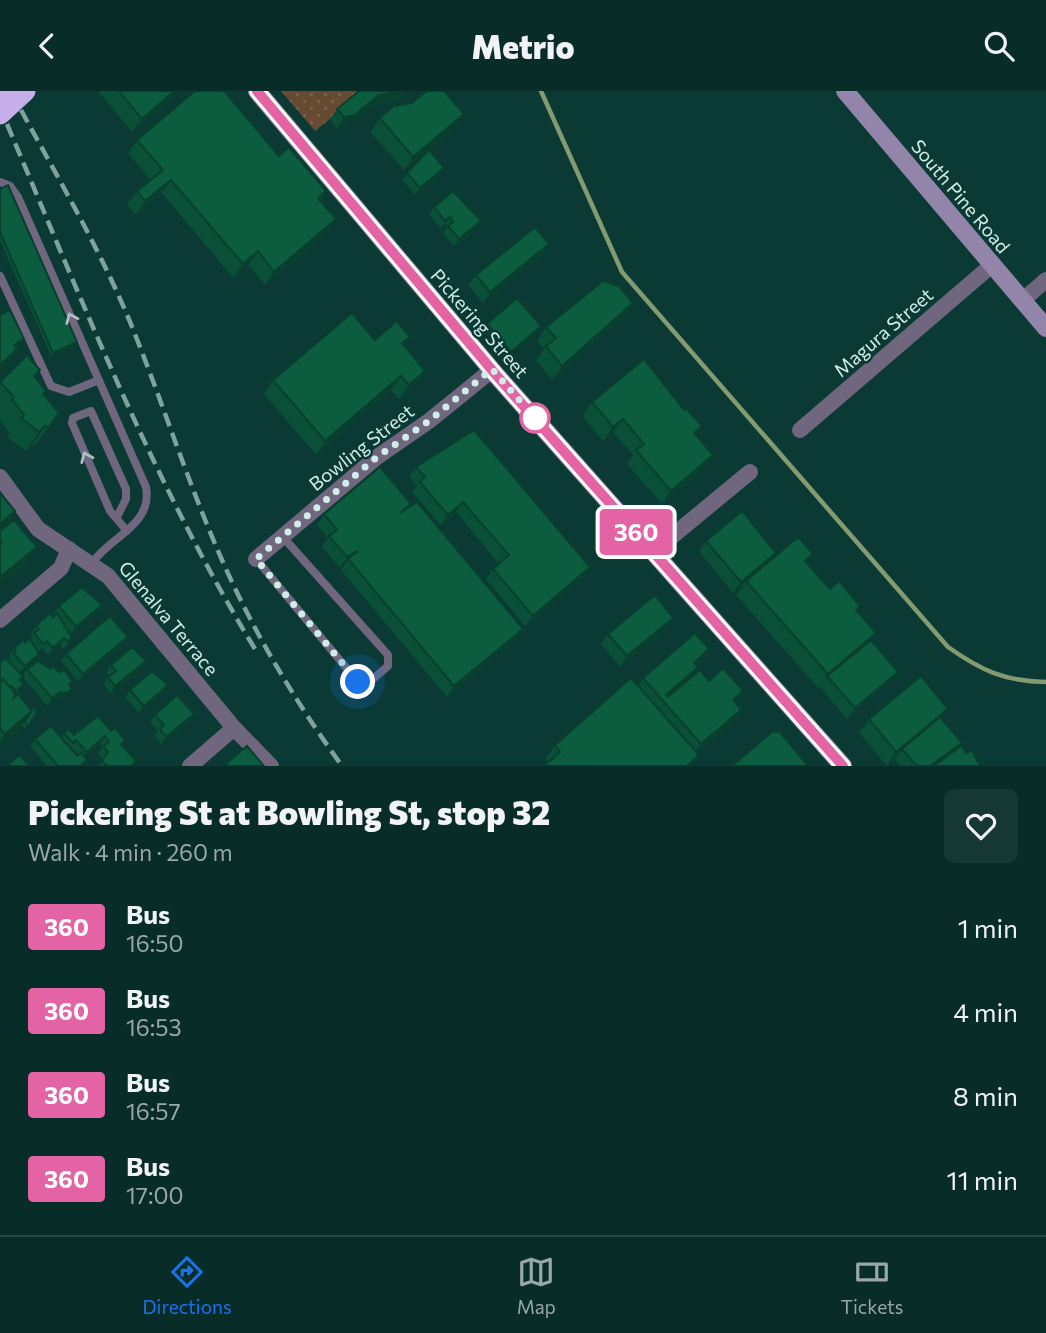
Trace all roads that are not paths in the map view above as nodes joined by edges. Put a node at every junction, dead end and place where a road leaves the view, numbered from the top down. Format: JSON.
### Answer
{"nodes":[{"id":1,"x":25,"y":91,"type":"edge"},
{"id":2,"x":257,"y":91,"type":"edge"},
{"id":3,"x":845,"y":91,"type":"edge"},
{"id":4,"x":0,"y":114,"type":"edge"},
{"id":5,"x":0,"y":182,"type":"edge"},
{"id":6,"x":992,"y":265,"type":"junction"},
{"id":7,"x":0,"y":276,"type":"edge"},
{"id":8,"x":1046,"y":279,"type":"edge"},
{"id":9,"x":1023,"y":300,"type":"junction"},
{"id":10,"x":1046,"y":328,"type":"edge"},
{"id":11,"x":492,"y":369,"type":"junction"},
{"id":12,"x":99,"y":380,"type":"junction"},
{"id":13,"x":800,"y":430,"type":"dead end"},
{"id":14,"x":750,"y":472,"type":"dead end"},
{"id":15,"x":0,"y":477,"type":"edge"},
{"id":16,"x":117,"y":517,"type":"junction"},
{"id":17,"x":127,"y":531,"type":"junction"},
{"id":18,"x":282,"y":536,"type":"junction"},
{"id":19,"x":69,"y":549,"type":"junction"},
{"id":20,"x":653,"y":552,"type":"junction"},
{"id":21,"x":256,"y":559,"type":"joint"},
{"id":22,"x":92,"y":562,"type":"junction"},
{"id":23,"x":0,"y":620,"type":"edge"},
{"id":24,"x":234,"y":728,"type":"junction"},
{"id":25,"x":190,"y":766,"type":"edge"},
{"id":26,"x":271,"y":766,"type":"edge"},
{"id":27,"x":843,"y":766,"type":"edge"}],
"edges":[{"from":1,"to":4,"type":"highway","bridge":true},
{"from":2,"to":11,"type":"main road","name":"Pickering Street"},
{"from":3,"to":6,"type":"main road","name":"South Pine Road"},
{"from":12,"to":5,"type":"lane","one_way":true},
{"from":6,"to":9,"type":"main road","name":"South Pine Road"},
{"from":6,"to":13,"type":"street","name":"Magura Street"},
{"from":7,"to":12,"type":"lane"},
{"from":8,"to":9,"type":"street"},
{"from":9,"to":10,"type":"main road","name":"South Pine Road"},
{"from":11,"to":18,"type":"street","name":"Bowling Street"},
{"from":11,"to":20,"type":"main road","name":"Pickering Street"},
{"from":12,"to":17,"type":"lane"},
{"from":14,"to":20,"type":"street"},
{"from":15,"to":19,"type":"street","name":"Glenalva Terrace"},
{"from":16,"to":16,"type":"lane","one_way":true},
{"from":16,"to":17,"type":"lane"},
{"from":17,"to":22,"type":"lane"},
{"from":18,"to":21,"type":"street","name":"Bowling Street"},
{"from":18,"to":21,"type":"lane"},
{"from":19,"to":22,"type":"street","name":"Glenalva Terrace"},
{"from":19,"to":23,"type":"street"},
{"from":20,"to":27,"type":"main road","name":"Pickering Street"},
{"from":22,"to":24,"type":"street","name":"Glenalva Terrace"},
{"from":24,"to":25,"type":"street"},
{"from":24,"to":26,"type":"street","name":"Glenalva Terrace"}]}
